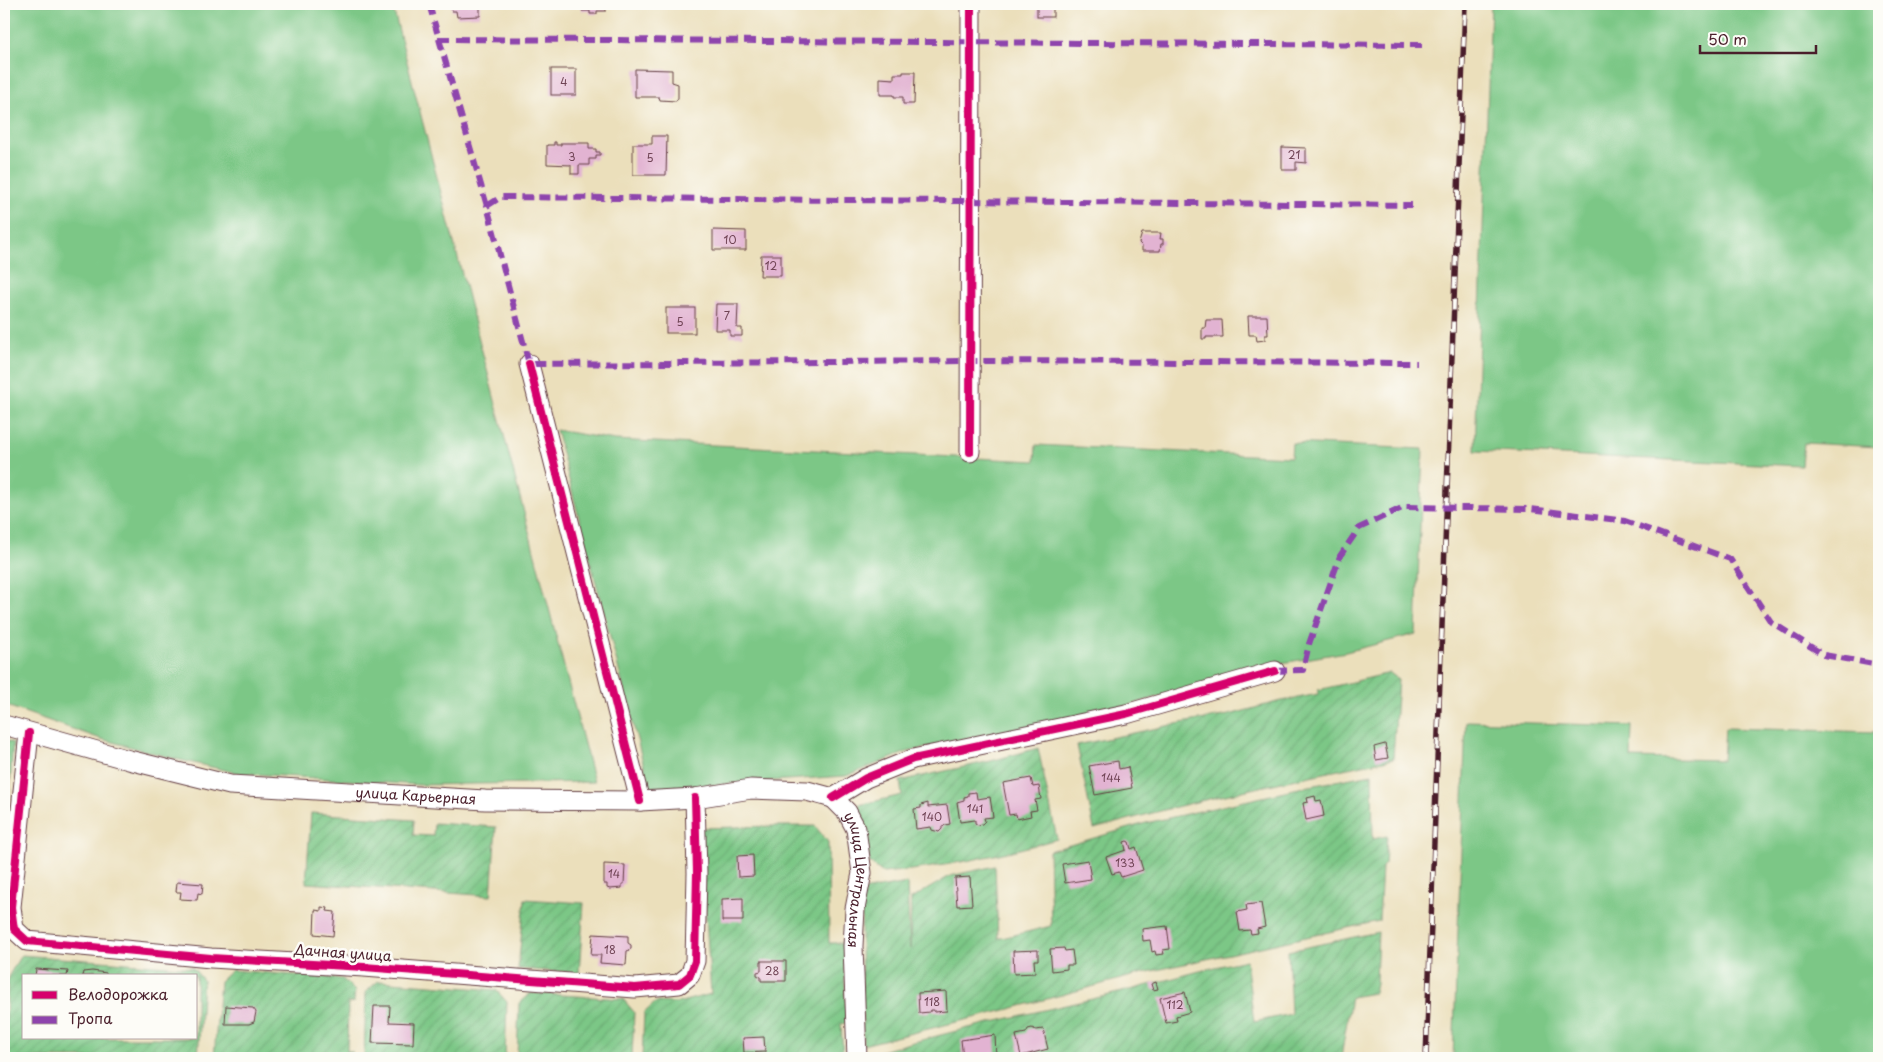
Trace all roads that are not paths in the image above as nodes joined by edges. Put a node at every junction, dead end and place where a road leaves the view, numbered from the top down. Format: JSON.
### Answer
{"nodes":[{"id":1,"x":971,"y":4,"type":"edge"},
{"id":2,"x":529,"y":364,"type":"dead end"},
{"id":3,"x":970,"y":452,"type":"dead end"},
{"id":4,"x":1275,"y":671,"type":"dead end"},
{"id":5,"x":4,"y":725,"type":"edge"},
{"id":6,"x":29,"y":733,"type":"junction"},
{"id":7,"x":695,"y":798,"type":"junction"},
{"id":8,"x":834,"y":798,"type":"junction"},
{"id":9,"x":640,"y":801,"type":"junction"},
{"id":10,"x":857,"y":1058,"type":"edge"}],
"edges":[{"from":1,"to":3,"type":"street"},
{"from":2,"to":9,"type":"street"},
{"from":4,"to":8,"type":"street"},
{"from":5,"to":6,"type":"street","name":"улица Карьерная"},
{"from":6,"to":7,"type":"street","name":"Дачная улица"},
{"from":6,"to":9,"type":"street","name":"улица Карьерная"},
{"from":7,"to":8,"type":"street","name":"улица Карьерная"},
{"from":7,"to":9,"type":"street","name":"улица Карьерная"},
{"from":8,"to":10,"type":"street","name":"улица Центральная"}]}
